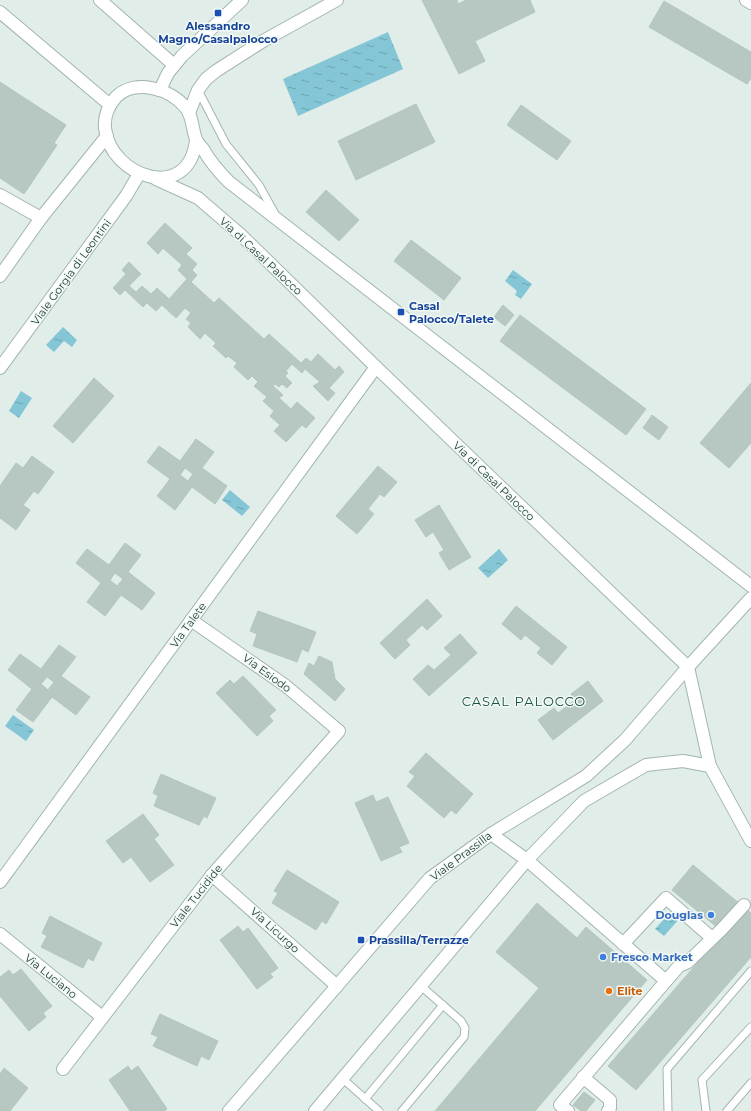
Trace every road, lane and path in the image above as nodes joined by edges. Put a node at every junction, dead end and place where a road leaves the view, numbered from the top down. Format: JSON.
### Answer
{"nodes":[{"id":1,"x":100,"y":0,"type":"edge"},
{"id":2,"x":242,"y":0,"type":"edge"},
{"id":3,"x":337,"y":0,"type":"edge"},
{"id":4,"x":746,"y":0,"type":"edge"},
{"id":5,"x":751,"y":3,"type":"edge"},
{"id":6,"x":0,"y":12,"type":"edge"},
{"id":7,"x":174,"y":65,"type":"junction"},
{"id":8,"x":160,"y":90,"type":"junction"},
{"id":9,"x":198,"y":90,"type":"junction"},
{"id":10,"x":110,"y":105,"type":"junction"},
{"id":11,"x":189,"y":113,"type":"junction"},
{"id":12,"x":107,"y":136,"type":"junction"},
{"id":13,"x":196,"y":140,"type":"junction"},
{"id":14,"x":139,"y":174,"type":"junction"},
{"id":15,"x":155,"y":178,"type":"junction"},
{"id":16,"x":0,"y":195,"type":"edge"},
{"id":17,"x":41,"y":218,"type":"junction"},
{"id":18,"x":278,"y":220,"type":"junction"},
{"id":19,"x":0,"y":276,"type":"edge"},
{"id":20,"x":376,"y":367,"type":"junction"},
{"id":21,"x":0,"y":368,"type":"edge"},
{"id":22,"x":751,"y":586,"type":"edge"},
{"id":23,"x":751,"y":598,"type":"edge"},
{"id":24,"x":191,"y":620,"type":"junction"},
{"id":25,"x":688,"y":667,"type":"junction"},
{"id":26,"x":339,"y":731,"type":"joint"},
{"id":27,"x":710,"y":766,"type":"junction"},
{"id":28,"x":490,"y":834,"type":"junction"},
{"id":29,"x":751,"y":841,"type":"edge"},
{"id":30,"x":528,"y":860,"type":"junction"},
{"id":31,"x":212,"y":875,"type":"junction"},
{"id":32,"x":0,"y":882,"type":"edge"},
{"id":33,"x":744,"y":905,"type":"dead end"},
{"id":34,"x":0,"y":934,"type":"edge"},
{"id":35,"x":712,"y":938,"type":"junction"},
{"id":36,"x":624,"y":944,"type":"junction"},
{"id":37,"x":751,"y":971,"type":"edge"},
{"id":38,"x":666,"y":981,"type":"junction"},
{"id":39,"x":337,"y":986,"type":"junction"},
{"id":40,"x":421,"y":986,"type":"junction"},
{"id":41,"x":443,"y":1005,"type":"junction"},
{"id":42,"x":102,"y":1017,"type":"junction"},
{"id":43,"x":751,"y":1027,"type":"edge"},
{"id":44,"x":63,"y":1069,"type":"dead end"},
{"id":45,"x":583,"y":1077,"type":"junction"},
{"id":46,"x":343,"y":1078,"type":"junction"},
{"id":47,"x":751,"y":1083,"type":"edge"},
{"id":48,"x":365,"y":1098,"type":"junction"},
{"id":49,"x":561,"y":1109,"type":"edge"},
{"id":50,"x":229,"y":1111,"type":"edge"},
{"id":51,"x":315,"y":1111,"type":"edge"},
{"id":52,"x":379,"y":1111,"type":"edge"},
{"id":53,"x":402,"y":1111,"type":"edge"},
{"id":54,"x":608,"y":1111,"type":"edge"},
{"id":55,"x":668,"y":1111,"type":"edge"},
{"id":56,"x":706,"y":1111,"type":"edge"},
{"id":57,"x":727,"y":1111,"type":"edge"}],
"edges":[{"from":1,"to":7,"type":"street"},
{"from":2,"to":7,"type":"street"},
{"from":3,"to":9,"type":"street"},
{"from":4,"to":5,"type":"street"},
{"from":6,"to":10,"type":"street"},
{"from":7,"to":8,"type":"street"},
{"from":8,"to":10,"type":"street"},
{"from":8,"to":11,"type":"street"},
{"from":9,"to":11,"type":"street"},
{"from":9,"to":18,"type":"lane"},
{"from":10,"to":12,"type":"street"},
{"from":11,"to":13,"type":"street"},
{"from":12,"to":14,"type":"street"},
{"from":12,"to":17,"type":"street"},
{"from":13,"to":15,"type":"street"},
{"from":13,"to":18,"type":"street"},
{"from":14,"to":15,"type":"street"},
{"from":14,"to":21,"type":"street","name":"Viale Gorgia di Leontini"},
{"from":15,"to":20,"type":"street","name":"Via di Casal Palocco"},
{"from":16,"to":17,"type":"street"},
{"from":17,"to":19,"type":"street"},
{"from":18,"to":22,"type":"street"},
{"from":20,"to":24,"type":"street","name":"Via Talete"},
{"from":20,"to":25,"type":"street","name":"Via di Casal Palocco"},
{"from":23,"to":25,"type":"street","name":"Viale Prassilla"},
{"from":24,"to":26,"type":"street","name":"Via Esiodo"},
{"from":24,"to":32,"type":"street","name":"Via Talete"},
{"from":25,"to":27,"type":"street"},
{"from":25,"to":28,"type":"street","name":"Viale Prassilla"},
{"from":26,"to":31,"type":"street","name":"Viale Tucidide"},
{"from":27,"to":29,"type":"street"},
{"from":27,"to":30,"type":"street"},
{"from":28,"to":30,"type":"street"},
{"from":28,"to":39,"type":"street","name":"Viale Prassilla"},
{"from":30,"to":36,"type":"street"},
{"from":30,"to":40,"type":"street"},
{"from":31,"to":39,"type":"street","name":"Via Licurgo"},
{"from":31,"to":42,"type":"street","name":"Viale Tucidide"},
{"from":33,"to":35,"type":"street"},
{"from":34,"to":42,"type":"street","name":"Via Luciano"},
{"from":35,"to":36,"type":"street"},
{"from":35,"to":38,"type":"street"},
{"from":36,"to":38,"type":"street"},
{"from":37,"to":55,"type":"lane"},
{"from":38,"to":45,"type":"street"},
{"from":39,"to":50,"type":"street","name":"Viale Prassilla"},
{"from":40,"to":41,"type":"lane"},
{"from":40,"to":46,"type":"street"},
{"from":41,"to":48,"type":"lane"},
{"from":41,"to":53,"type":"lane"},
{"from":42,"to":44,"type":"street","name":"Viale Tucidide"},
{"from":43,"to":56,"type":"lane"},
{"from":45,"to":49,"type":"street"},
{"from":45,"to":54,"type":"street"},
{"from":46,"to":48,"type":"lane"},
{"from":46,"to":51,"type":"street"},
{"from":47,"to":57,"type":"lane"},
{"from":48,"to":52,"type":"lane"}]}
